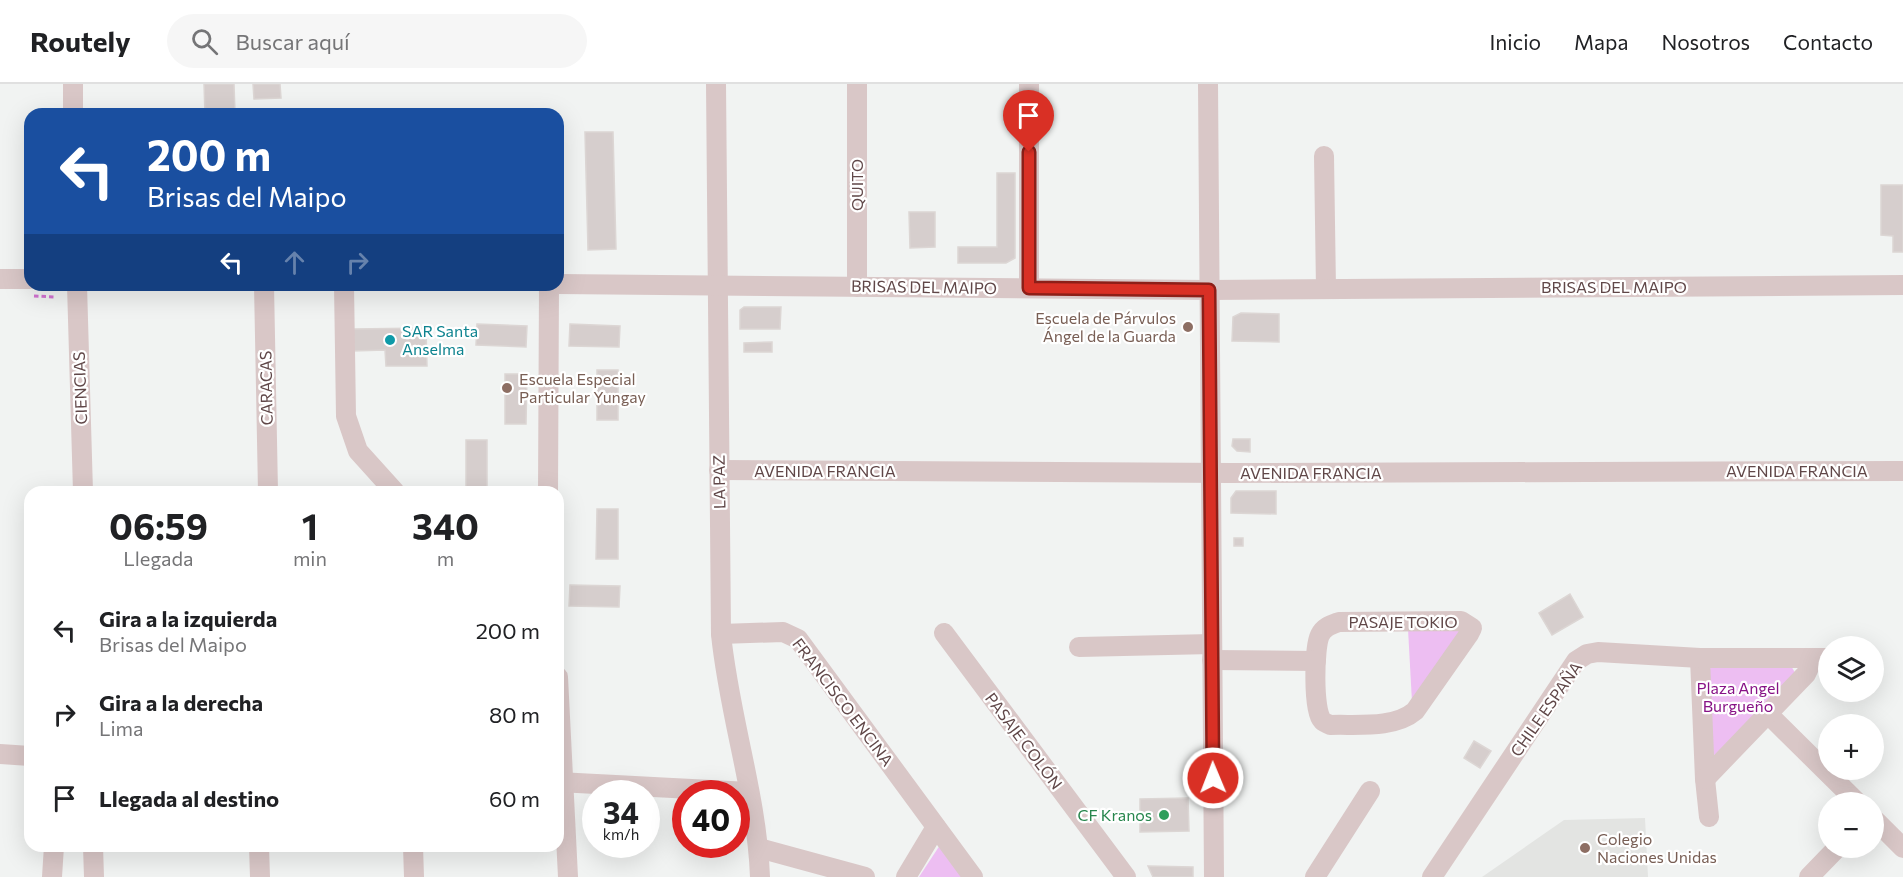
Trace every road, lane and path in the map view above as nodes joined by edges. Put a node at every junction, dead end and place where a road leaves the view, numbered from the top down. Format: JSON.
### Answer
{"nodes":[{"id":1,"x":73,"y":84,"type":"edge"},
{"id":2,"x":716,"y":84,"type":"edge"},
{"id":3,"x":857,"y":84,"type":"edge"},
{"id":4,"x":1029,"y":84,"type":"edge"},
{"id":5,"x":1208,"y":84,"type":"edge"},
{"id":6,"x":73,"y":108,"type":"edge"},
{"id":7,"x":1324,"y":156,"type":"dead end"},
{"id":8,"x":0,"y":279,"type":"edge"},
{"id":9,"x":24,"y":279,"type":"edge"},
{"id":10,"x":564,"y":284,"type":"edge"},
{"id":11,"x":717,"y":285,"type":"junction"},
{"id":12,"x":1903,"y":285,"type":"edge"},
{"id":13,"x":857,"y":286,"type":"junction"},
{"id":14,"x":1029,"y":288,"type":"junction"},
{"id":15,"x":1326,"y":289,"type":"junction"},
{"id":16,"x":1209,"y":290,"type":"junction"},
{"id":17,"x":77,"y":291,"type":"edge"},
{"id":18,"x":264,"y":291,"type":"edge"},
{"id":19,"x":344,"y":291,"type":"edge"},
{"id":20,"x":549,"y":291,"type":"edge"},
{"id":21,"x":719,"y":470,"type":"junction"},
{"id":22,"x":1903,"y":471,"type":"edge"},
{"id":23,"x":1211,"y":473,"type":"junction"},
{"id":24,"x":83,"y":486,"type":"edge"},
{"id":25,"x":268,"y":486,"type":"edge"},
{"id":26,"x":390,"y":486,"type":"edge"},
{"id":27,"x":548,"y":486,"type":"edge"},
{"id":28,"x":944,"y":633,"type":"dead end"},
{"id":29,"x":721,"y":634,"type":"junction"},
{"id":30,"x":1079,"y":647,"type":"dead end"},
{"id":31,"x":1212,"y":652,"type":"junction"},
{"id":32,"x":1700,"y":658,"type":"junction"},
{"id":33,"x":1818,"y":659,"type":"edge"},
{"id":34,"x":1316,"y":661,"type":"junction"},
{"id":35,"x":1818,"y":662,"type":"edge"},
{"id":36,"x":1768,"y":714,"type":"junction"},
{"id":37,"x":0,"y":754,"type":"edge"},
{"id":38,"x":24,"y":756,"type":"edge"},
{"id":39,"x":1705,"y":779,"type":"junction"},
{"id":40,"x":747,"y":780,"type":"edge"},
{"id":41,"x":564,"y":782,"type":"edge"},
{"id":42,"x":672,"y":788,"type":"edge"},
{"id":43,"x":1370,"y":791,"type":"dead end"},
{"id":44,"x":1847,"y":792,"type":"edge"},
{"id":45,"x":750,"y":798,"type":"edge"},
{"id":46,"x":1709,"y":817,"type":"dead end"},
{"id":47,"x":564,"y":823,"type":"edge"},
{"id":48,"x":936,"y":827,"type":"junction"},
{"id":49,"x":1884,"y":829,"type":"edge"},
{"id":50,"x":759,"y":848,"type":"junction"},
{"id":51,"x":1903,"y":848,"type":"edge"},
{"id":52,"x":54,"y":852,"type":"edge"},
{"id":53,"x":93,"y":852,"type":"edge"},
{"id":54,"x":259,"y":852,"type":"edge"},
{"id":55,"x":413,"y":852,"type":"edge"},
{"id":56,"x":1828,"y":858,"type":"edge"},
{"id":57,"x":52,"y":877,"type":"edge"},
{"id":58,"x":94,"y":877,"type":"edge"},
{"id":59,"x":260,"y":877,"type":"edge"},
{"id":60,"x":414,"y":877,"type":"edge"},
{"id":61,"x":568,"y":877,"type":"edge"},
{"id":62,"x":760,"y":877,"type":"edge"},
{"id":63,"x":865,"y":877,"type":"edge"},
{"id":64,"x":906,"y":877,"type":"edge"},
{"id":65,"x":973,"y":877,"type":"edge"},
{"id":66,"x":1126,"y":877,"type":"edge"},
{"id":67,"x":1214,"y":877,"type":"edge"},
{"id":68,"x":1315,"y":877,"type":"edge"},
{"id":69,"x":1432,"y":877,"type":"edge"},
{"id":70,"x":1809,"y":877,"type":"edge"}],
"edges":[{"from":1,"to":6,"type":"street"},
{"from":2,"to":11,"type":"street","name":"LA PAZ"},
{"from":3,"to":13,"type":"street","name":"QUITO"},
{"from":4,"to":14,"type":"street"},
{"from":5,"to":16,"type":"street"},
{"from":7,"to":15,"type":"street"},
{"from":8,"to":9,"type":"street"},
{"from":10,"to":11,"type":"street","name":"BRISAS DEL MAIPO"},
{"from":11,"to":13,"type":"street","name":"BRISAS DEL MAIPO"},
{"from":11,"to":21,"type":"street","name":"LA PAZ"},
{"from":12,"to":15,"type":"street","name":"BRISAS DEL MAIPO"},
{"from":13,"to":14,"type":"street","name":"BRISAS DEL MAIPO"},
{"from":14,"to":16,"type":"street","name":"BRISAS DEL MAIPO"},
{"from":15,"to":16,"type":"street","name":"BRISAS DEL MAIPO"},
{"from":16,"to":23,"type":"street"},
{"from":17,"to":24,"type":"street","name":"CIENCIAS"},
{"from":18,"to":25,"type":"street","name":"CARACAS"},
{"from":19,"to":26,"type":"street"},
{"from":20,"to":27,"type":"street"},
{"from":21,"to":23,"type":"street","name":"AVENIDA FRANCIA"},
{"from":21,"to":29,"type":"street","name":"LA PAZ"},
{"from":22,"to":23,"type":"street","name":"AVENIDA FRANCIA"},
{"from":23,"to":31,"type":"street"},
{"from":28,"to":66,"type":"street","name":"PASAJE COLÓN"},
{"from":29,"to":40,"type":"street","name":"LA PAZ"},
{"from":29,"to":48,"type":"street","name":"FRANCISCO ENCINA"},
{"from":30,"to":31,"type":"street"},
{"from":31,"to":34,"type":"street"},
{"from":31,"to":67,"type":"street"},
{"from":32,"to":33,"type":"street","name":"CHILE ESPAÑA"},
{"from":32,"to":39,"type":"street"},
{"from":32,"to":69,"type":"street","name":"CHILE ESPAÑA"},
{"from":34,"to":34,"type":"street","name":"PASAJE TOKIO"},
{"from":35,"to":36,"type":"street"},
{"from":36,"to":39,"type":"street"},
{"from":36,"to":44,"type":"street"},
{"from":37,"to":38,"type":"street"},
{"from":39,"to":46,"type":"street"},
{"from":41,"to":42,"type":"street"},
{"from":43,"to":68,"type":"street"},
{"from":45,"to":50,"type":"street","name":"LA PAZ"},
{"from":47,"to":61,"type":"street"},
{"from":48,"to":64,"type":"street"},
{"from":48,"to":65,"type":"street","name":"FRANCISCO ENCINA"},
{"from":49,"to":51,"type":"street"},
{"from":50,"to":62,"type":"street","name":"LA PAZ"},
{"from":50,"to":63,"type":"street"},
{"from":52,"to":57,"type":"street"},
{"from":53,"to":58,"type":"street"},
{"from":54,"to":59,"type":"street"},
{"from":55,"to":60,"type":"street"},
{"from":56,"to":70,"type":"street"}]}
